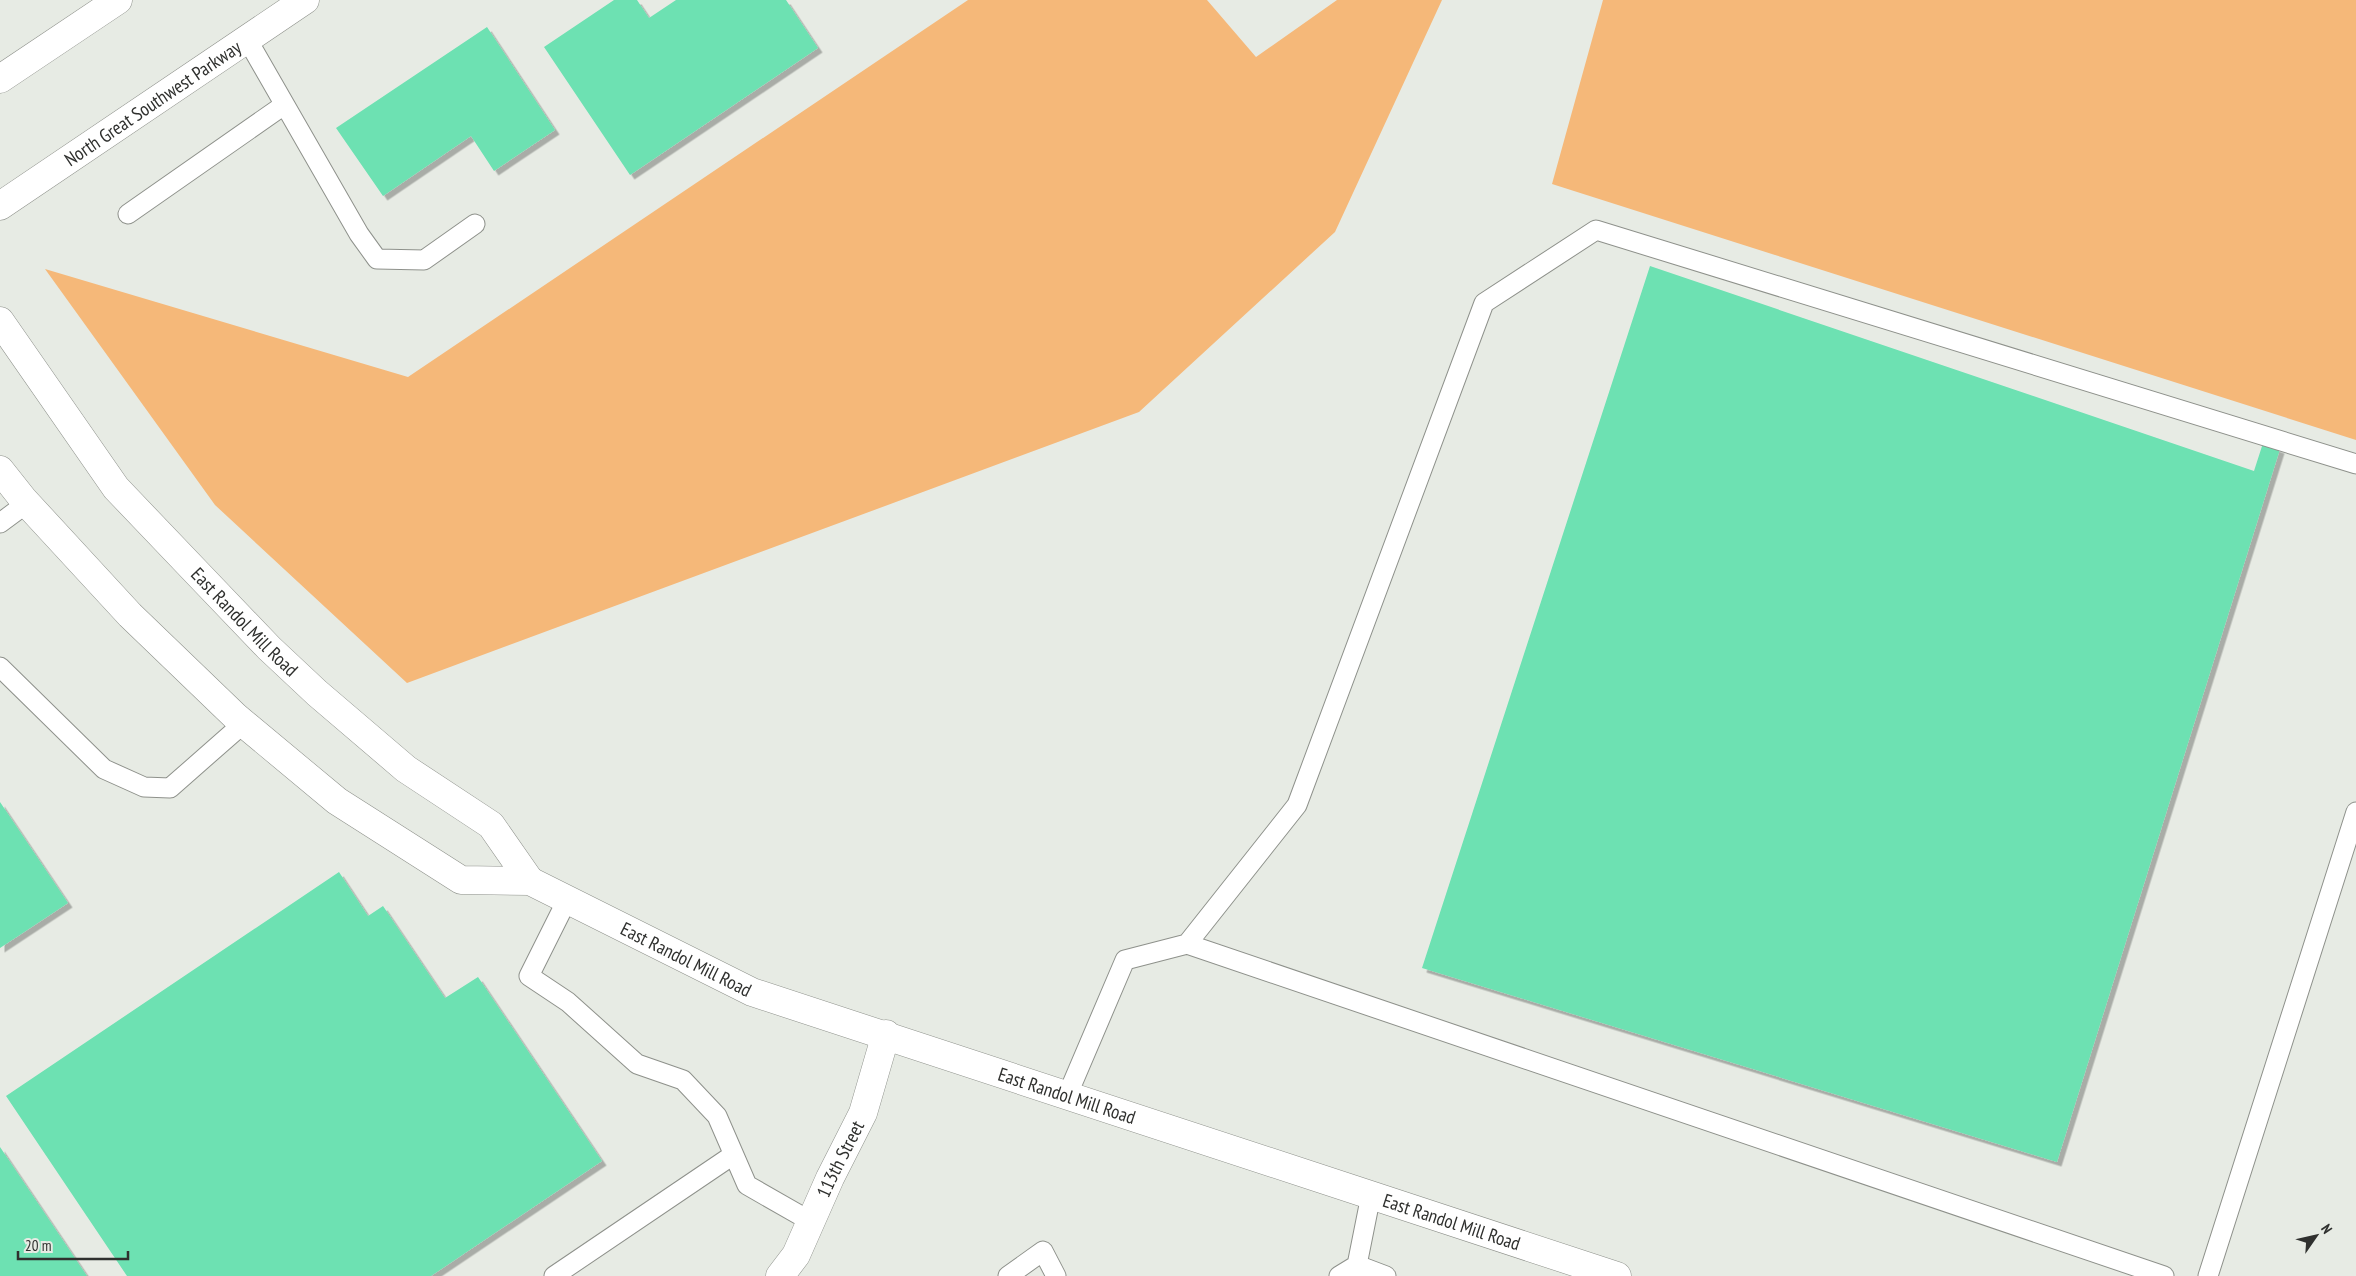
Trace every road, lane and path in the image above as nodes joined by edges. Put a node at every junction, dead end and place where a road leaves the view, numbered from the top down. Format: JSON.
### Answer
{"nodes":[{"id":1,"x":305,"y":0,"type":"edge"},
{"id":2,"x":113,"y":2,"type":"edge"},
{"id":3,"x":247,"y":39,"type":"junction"},
{"id":4,"x":0,"y":79,"type":"edge"},
{"id":5,"x":284,"y":104,"type":"junction"},
{"id":6,"x":0,"y":206,"type":"edge"},
{"id":7,"x":128,"y":214,"type":"dead end"},
{"id":8,"x":475,"y":224,"type":"dead end"},
{"id":9,"x":0,"y":321,"type":"edge"},
{"id":10,"x":2356,"y":464,"type":"edge"},
{"id":11,"x":0,"y":470,"type":"edge"},
{"id":12,"x":26,"y":503,"type":"junction"},
{"id":13,"x":0,"y":523,"type":"edge"},
{"id":14,"x":0,"y":667,"type":"edge"},
{"id":15,"x":244,"y":723,"type":"junction"},
{"id":16,"x":2356,"y":812,"type":"edge"},
{"id":17,"x":530,"y":881,"type":"junction"},
{"id":18,"x":567,"y":900,"type":"junction"},
{"id":19,"x":1187,"y":944,"type":"junction"},
{"id":20,"x":886,"y":1034,"type":"junction"},
{"id":21,"x":1066,"y":1096,"type":"junction"},
{"id":22,"x":734,"y":1155,"type":"junction"},
{"id":23,"x":1371,"y":1195,"type":"junction"},
{"id":24,"x":810,"y":1221,"type":"junction"},
{"id":25,"x":1357,"y":1265,"type":"junction"},
{"id":26,"x":554,"y":1276,"type":"edge"},
{"id":27,"x":780,"y":1276,"type":"edge"},
{"id":28,"x":1008,"y":1276,"type":"edge"},
{"id":29,"x":1056,"y":1276,"type":"edge"},
{"id":30,"x":1339,"y":1276,"type":"edge"},
{"id":31,"x":1386,"y":1276,"type":"edge"},
{"id":32,"x":1617,"y":1276,"type":"edge"},
{"id":33,"x":2164,"y":1276,"type":"edge"},
{"id":34,"x":2208,"y":1276,"type":"edge"}],
"edges":[{"from":1,"to":3,"type":"street","name":"North Great Southwest Parkway"},
{"from":2,"to":4,"type":"street"},
{"from":3,"to":5,"type":"lane"},
{"from":3,"to":6,"type":"street","name":"North Great Southwest Parkway"},
{"from":5,"to":7,"type":"lane"},
{"from":5,"to":8,"type":"lane"},
{"from":9,"to":17,"type":"street","name":"East Randol Mill Road"},
{"from":10,"to":19,"type":"lane"},
{"from":11,"to":12,"type":"street","name":"East Randol Mill Road"},
{"from":12,"to":13,"type":"lane"},
{"from":12,"to":15,"type":"street","name":"East Randol Mill Road"},
{"from":14,"to":15,"type":"lane"},
{"from":15,"to":17,"type":"street","name":"East Randol Mill Road"},
{"from":16,"to":34,"type":"lane"},
{"from":17,"to":18,"type":"street","name":"East Randol Mill Road"},
{"from":18,"to":20,"type":"street","name":"East Randol Mill Road"},
{"from":18,"to":22,"type":"lane"},
{"from":19,"to":21,"type":"lane"},
{"from":19,"to":33,"type":"lane"},
{"from":20,"to":21,"type":"street","name":"East Randol Mill Road"},
{"from":20,"to":24,"type":"street","name":"113th Street"},
{"from":21,"to":23,"type":"street","name":"East Randol Mill Road"},
{"from":22,"to":24,"type":"lane"},
{"from":22,"to":26,"type":"lane"},
{"from":23,"to":25,"type":"lane"},
{"from":23,"to":32,"type":"street","name":"East Randol Mill Road"},
{"from":24,"to":27,"type":"street","name":"113th Street"},
{"from":25,"to":30,"type":"lane"},
{"from":25,"to":31,"type":"lane"},
{"from":28,"to":29,"type":"lane"}]}
